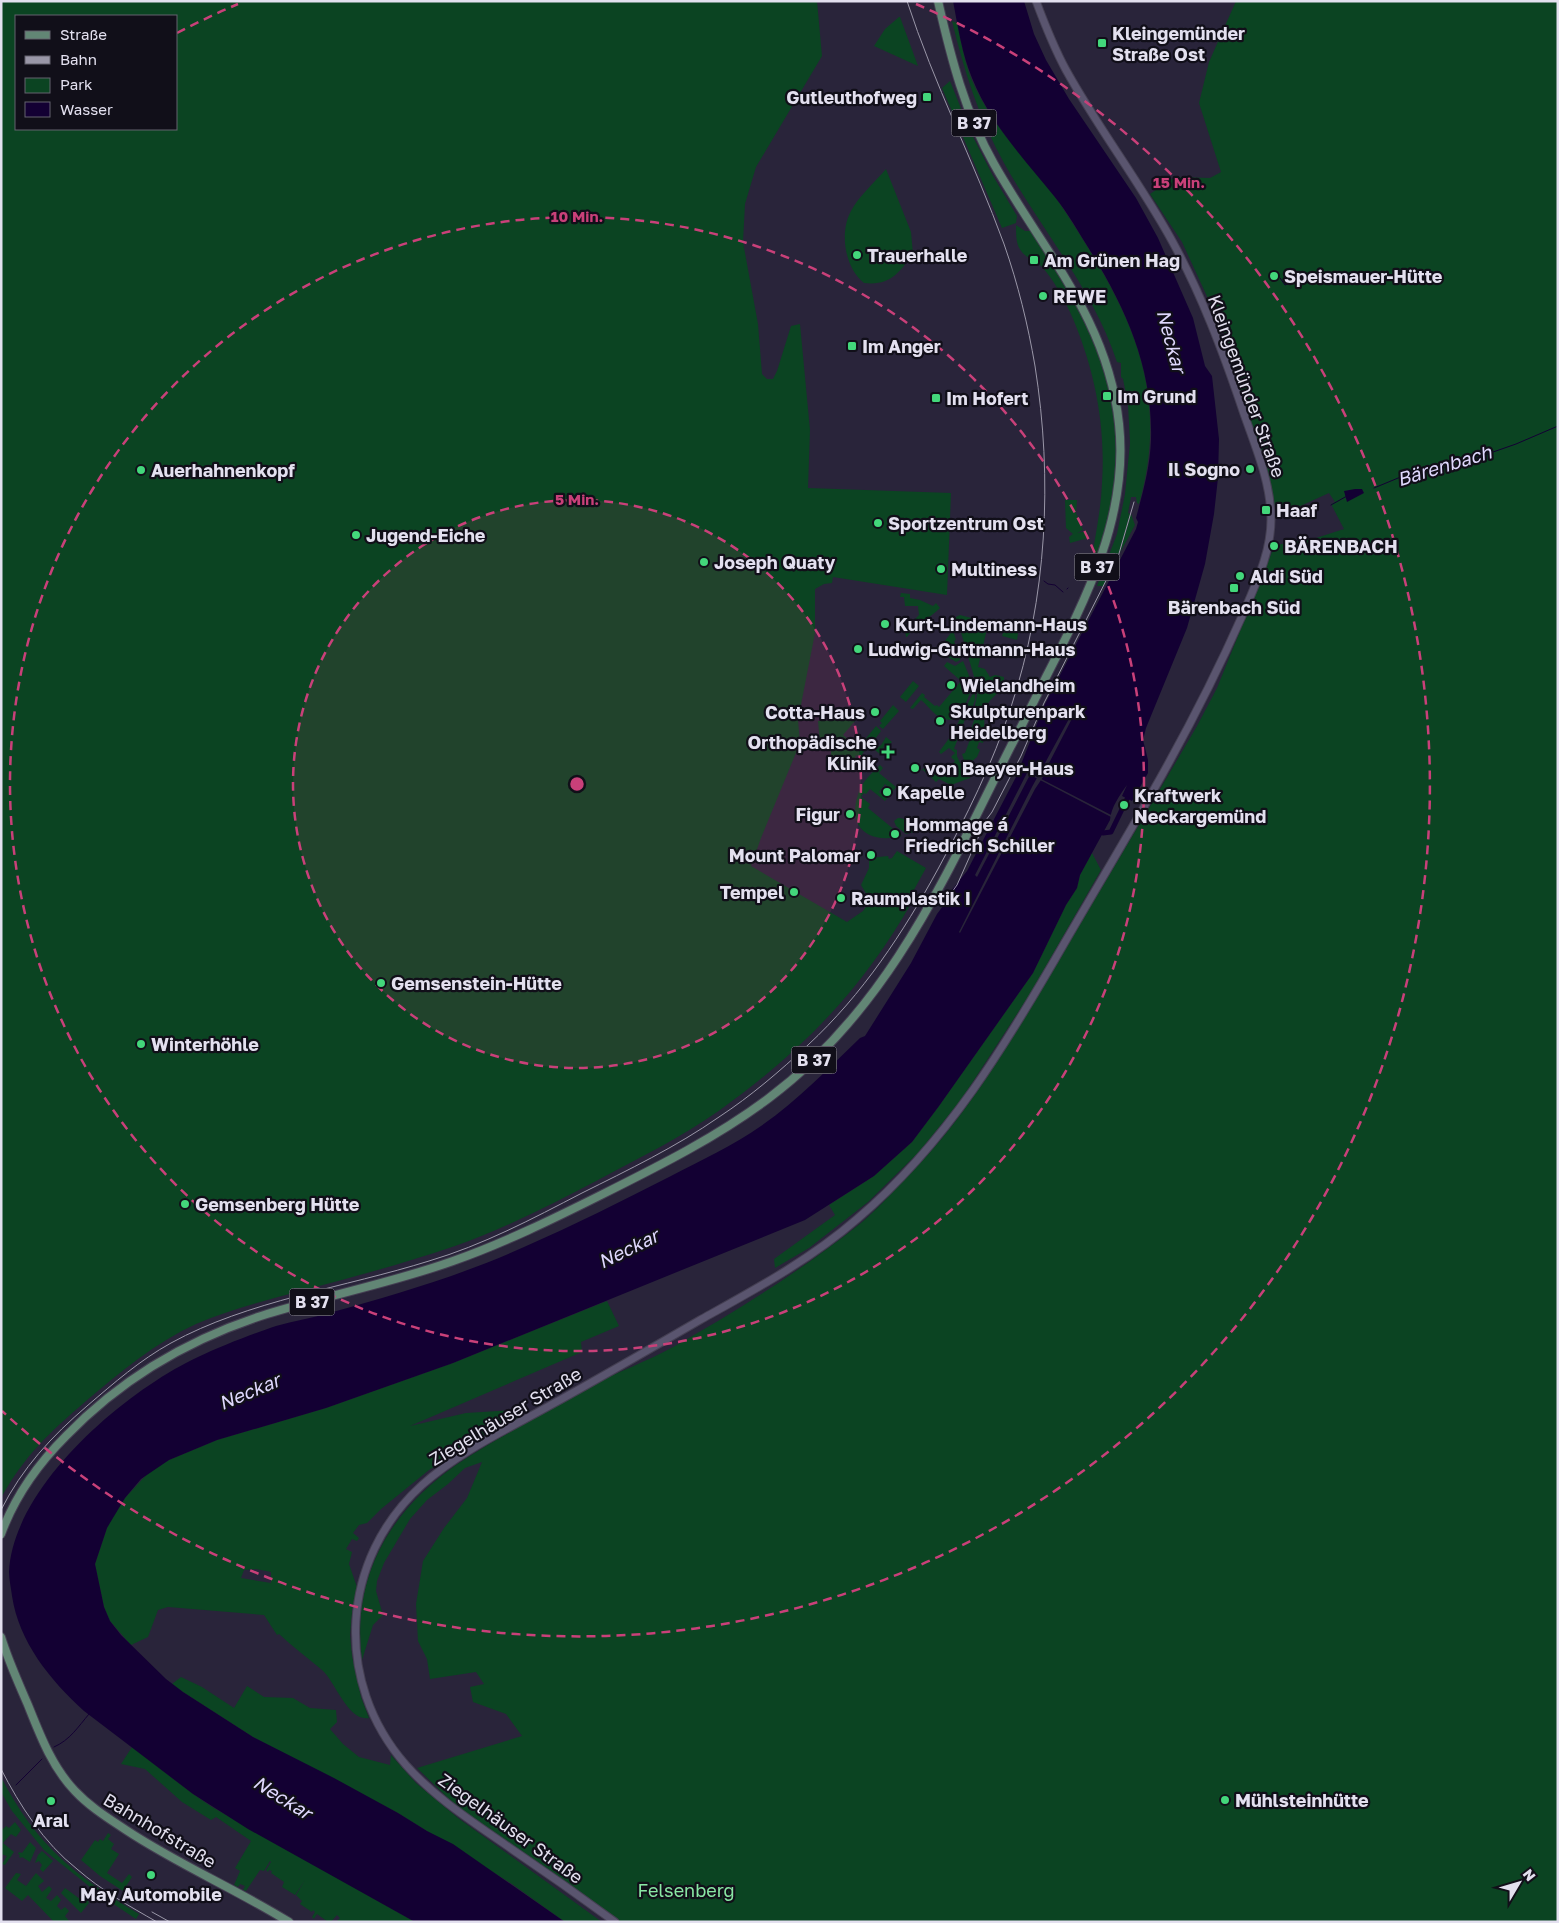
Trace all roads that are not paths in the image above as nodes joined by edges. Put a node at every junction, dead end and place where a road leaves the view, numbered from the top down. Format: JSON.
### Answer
{"nodes":[{"id":1,"x":938,"y":1,"type":"edge"},
{"id":2,"x":1036,"y":1,"type":"edge"},
{"id":3,"x":659,"y":1344,"type":"joint"},
{"id":4,"x":1,"y":1534,"type":"edge"},
{"id":5,"x":1,"y":1637,"type":"edge"},
{"id":6,"x":289,"y":1922,"type":"edge"},
{"id":7,"x":615,"y":1922,"type":"edge"}],
"edges":[{"from":1,"to":4,"type":"main road","number":"B 37"},
{"from":2,"to":3,"type":"main road","name":"Kleingemünder Straße"},
{"from":3,"to":7,"type":"main road","name":"Ziegelhäuser Straße"},
{"from":5,"to":6,"type":"main road","name":"Bahnhofstraße"}]}
